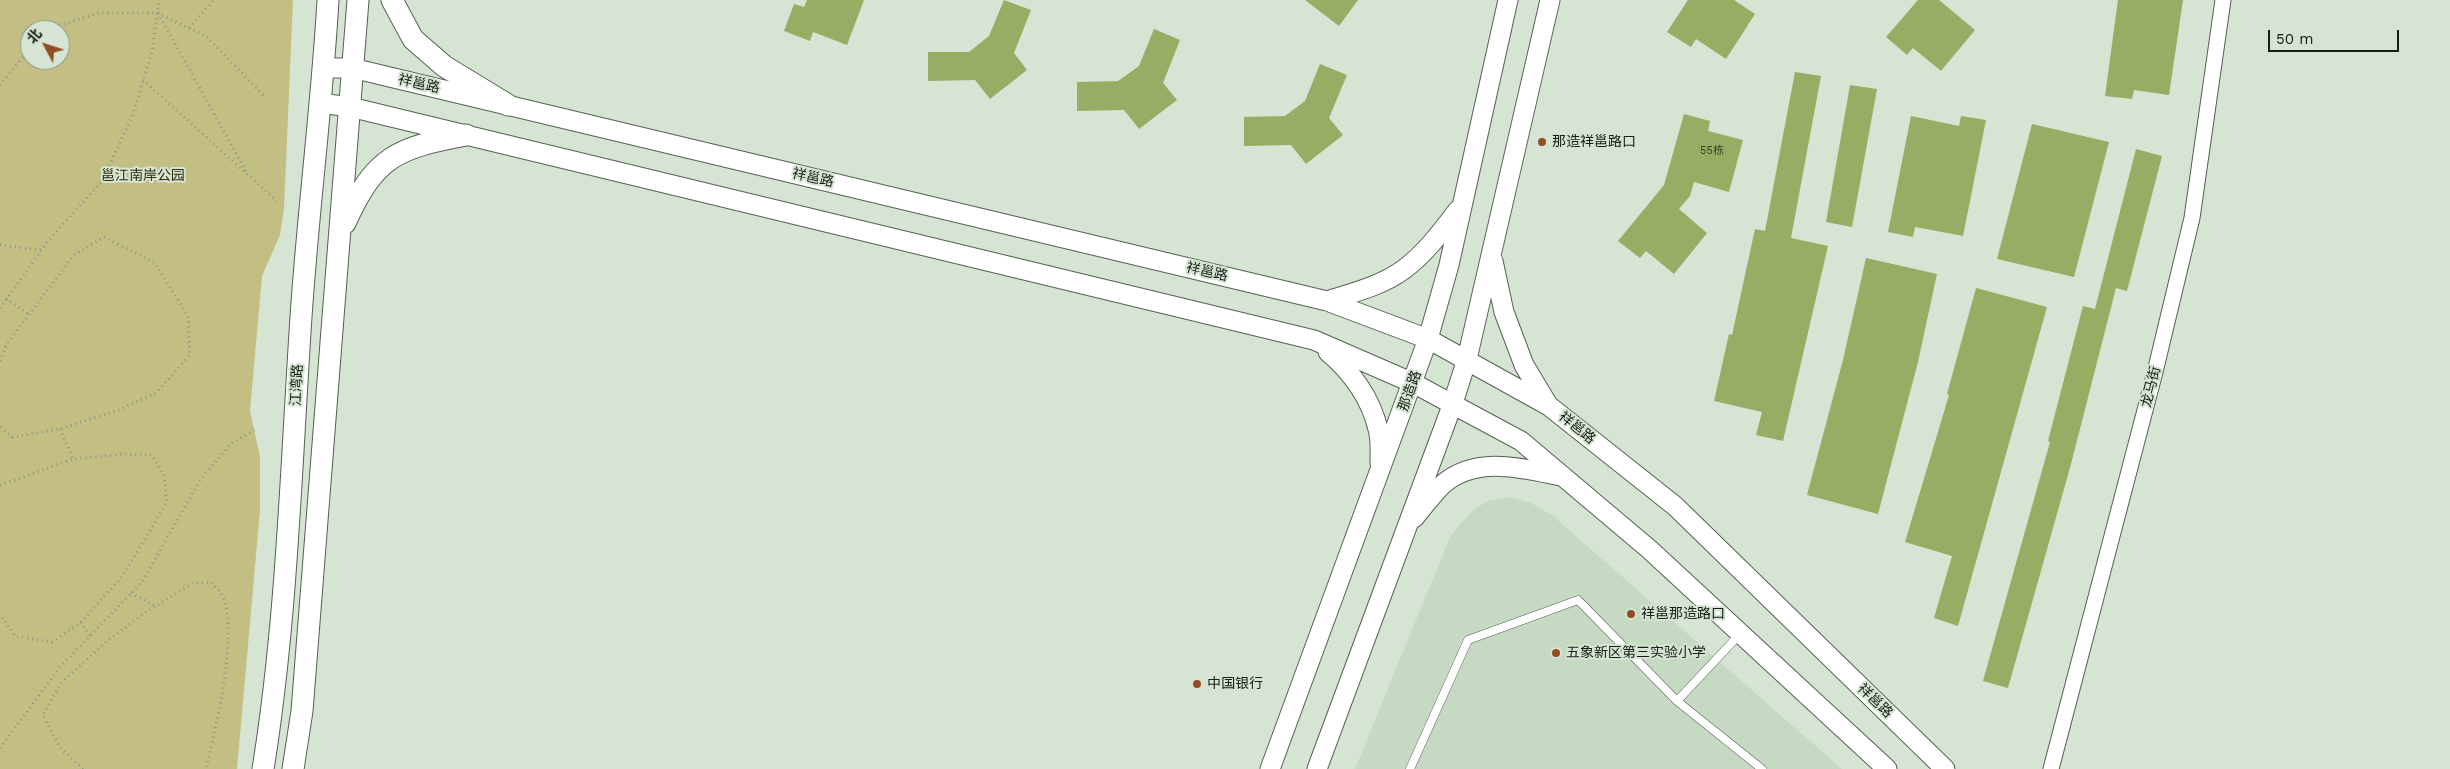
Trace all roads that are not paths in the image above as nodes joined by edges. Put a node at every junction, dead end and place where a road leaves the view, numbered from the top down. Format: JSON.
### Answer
{"nodes":[{"id":1,"x":328,"y":0,"type":"edge"},
{"id":2,"x":358,"y":0,"type":"edge"},
{"id":3,"x":392,"y":0,"type":"edge"},
{"id":4,"x":1508,"y":0,"type":"edge"},
{"id":5,"x":1550,"y":0,"type":"edge"},
{"id":6,"x":2223,"y":0,"type":"edge"},
{"id":7,"x":323,"y":68,"type":"junction"},
{"id":8,"x":352,"y":68,"type":"junction"},
{"id":9,"x":320,"y":103,"type":"junction"},
{"id":10,"x":508,"y":105,"type":"junction"},
{"id":11,"x":350,"y":106,"type":"junction"},
{"id":12,"x":466,"y":135,"type":"junction"},
{"id":13,"x":1462,"y":205,"type":"junction"},
{"id":14,"x":339,"y":237,"type":"junction"},
{"id":15,"x":1492,"y":256,"type":"junction"},
{"id":16,"x":1327,"y":301,"type":"junction"},
{"id":17,"x":1428,"y":339,"type":"junction"},
{"id":18,"x":1314,"y":340,"type":"junction"},
{"id":19,"x":1467,"y":359,"type":"junction"},
{"id":20,"x":1413,"y":383,"type":"junction"},
{"id":21,"x":1453,"y":403,"type":"junction"},
{"id":22,"x":1549,"y":406,"type":"junction"},
{"id":23,"x":1381,"y":470,"type":"junction"},
{"id":24,"x":1565,"y":476,"type":"junction"},
{"id":25,"x":1406,"y":527,"type":"junction"},
{"id":26,"x":1740,"y":633,"type":"junction"},
{"id":27,"x":1677,"y":701,"type":"junction"},
{"id":28,"x":263,"y":769,"type":"edge"},
{"id":29,"x":292,"y":769,"type":"edge"},
{"id":30,"x":1270,"y":769,"type":"edge"},
{"id":31,"x":1317,"y":769,"type":"edge"},
{"id":32,"x":1410,"y":769,"type":"edge"},
{"id":33,"x":1762,"y":769,"type":"edge"},
{"id":34,"x":1886,"y":769,"type":"edge"},
{"id":35,"x":1945,"y":769,"type":"edge"},
{"id":36,"x":2051,"y":769,"type":"edge"}],
"edges":[{"from":1,"to":7,"type":"main road","name":"江湾路"},
{"from":2,"to":8,"type":"main road"},
{"from":3,"to":10,"type":"main road"},
{"from":4,"to":13,"type":"street","name":"那造路"},
{"from":5,"to":15,"type":"street"},
{"from":6,"to":36,"type":"street","name":"龙马街"},
{"from":7,"to":8,"type":"street","name":"祥邕路"},
{"from":7,"to":9,"type":"main road","name":"江湾路"},
{"from":8,"to":10,"type":"street","name":"祥邕路"},
{"from":8,"to":11,"type":"main road"},
{"from":9,"to":11,"type":"street"},
{"from":9,"to":28,"type":"main road","name":"江湾路"},
{"from":10,"to":16,"type":"street","name":"祥邕路"},
{"from":11,"to":12,"type":"street"},
{"from":11,"to":14,"type":"main road"},
{"from":12,"to":14,"type":"main road"},
{"from":12,"to":18,"type":"street"},
{"from":13,"to":16,"type":"street"},
{"from":13,"to":17,"type":"street","name":"那造路"},
{"from":14,"to":29,"type":"main road"},
{"from":15,"to":19,"type":"street"},
{"from":15,"to":22,"type":"street"},
{"from":16,"to":17,"type":"street","name":"祥邕路"},
{"from":17,"to":19,"type":"street","name":"祥邕路"},
{"from":17,"to":20,"type":"street","name":"那造路"},
{"from":18,"to":20,"type":"street"},
{"from":18,"to":23,"type":"street"},
{"from":19,"to":21,"type":"street"},
{"from":19,"to":22,"type":"street","name":"祥邕路"},
{"from":20,"to":21,"type":"street"},
{"from":20,"to":23,"type":"street","name":"那造路"},
{"from":21,"to":24,"type":"street"},
{"from":21,"to":25,"type":"street"},
{"from":22,"to":35,"type":"street","name":"祥邕路"},
{"from":23,"to":30,"type":"street","name":"那造路"},
{"from":24,"to":25,"type":"street"},
{"from":24,"to":26,"type":"street"},
{"from":25,"to":31,"type":"street"},
{"from":26,"to":27,"type":"lane"},
{"from":26,"to":34,"type":"street"},
{"from":27,"to":32,"type":"lane"},
{"from":27,"to":33,"type":"lane"}]}
